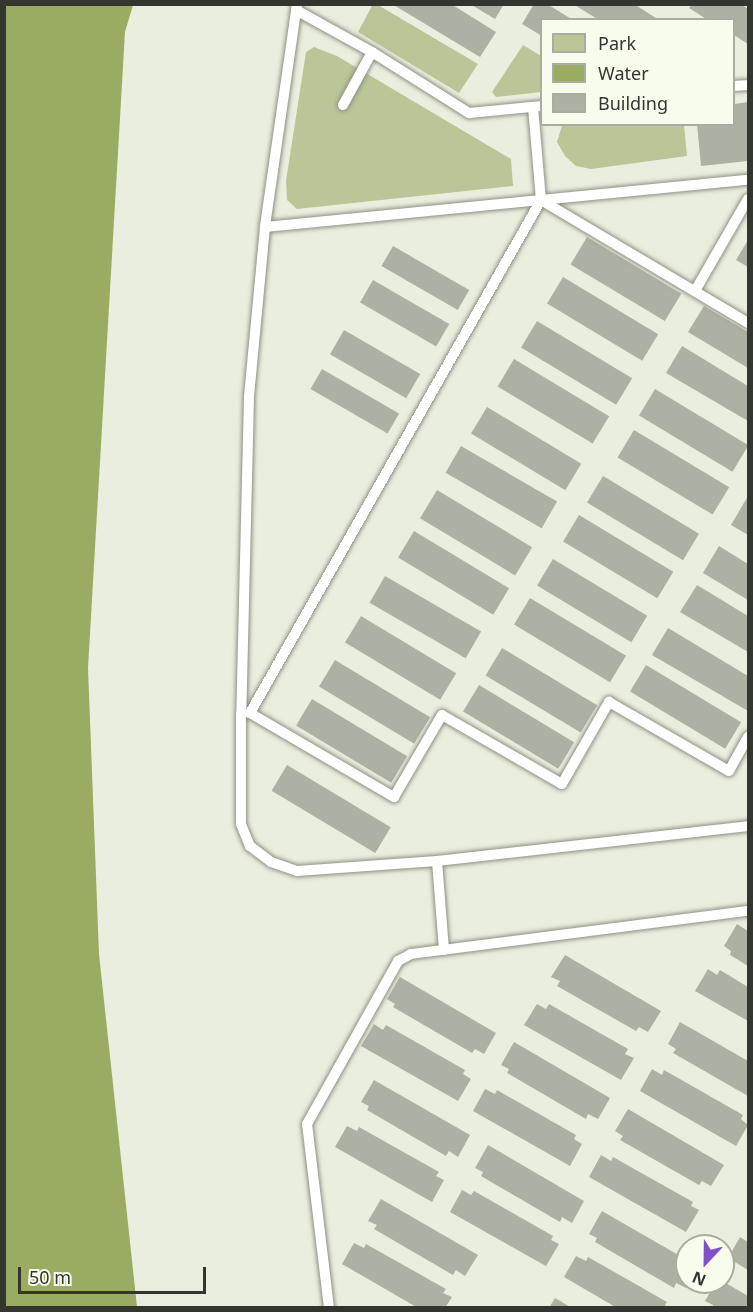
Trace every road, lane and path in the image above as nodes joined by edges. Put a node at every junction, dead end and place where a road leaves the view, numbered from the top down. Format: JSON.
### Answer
{"nodes":[{"id":1,"x":297,"y":7,"type":"edge"},
{"id":2,"x":372,"y":52,"type":"junction"},
{"id":3,"x":343,"y":105,"type":"dead end"},
{"id":4,"x":537,"y":106,"type":"edge"},
{"id":5,"x":748,"y":180,"type":"edge"},
{"id":6,"x":748,"y":199,"type":"edge"},
{"id":7,"x":541,"y":200,"type":"junction"},
{"id":8,"x":265,"y":227,"type":"junction"},
{"id":9,"x":695,"y":291,"type":"junction"},
{"id":10,"x":748,"y":323,"type":"edge"},
{"id":11,"x":245,"y":714,"type":"junction"},
{"id":12,"x":748,"y":737,"type":"edge"},
{"id":13,"x":748,"y":826,"type":"edge"},
{"id":14,"x":437,"y":861,"type":"junction"},
{"id":15,"x":748,"y":911,"type":"edge"},
{"id":16,"x":444,"y":950,"type":"junction"},
{"id":17,"x":329,"y":1308,"type":"edge"}],
"edges":[{"from":1,"to":2,"type":"lane"},
{"from":1,"to":8,"type":"lane"},
{"from":2,"to":3,"type":"lane"},
{"from":2,"to":4,"type":"lane"},
{"from":4,"to":7,"type":"lane"},
{"from":5,"to":7,"type":"lane"},
{"from":6,"to":9,"type":"lane"},
{"from":7,"to":8,"type":"lane"},
{"from":7,"to":9,"type":"lane"},
{"from":7,"to":11,"type":"lane"},
{"from":8,"to":11,"type":"lane"},
{"from":9,"to":10,"type":"lane"},
{"from":11,"to":12,"type":"lane"},
{"from":11,"to":14,"type":"lane"},
{"from":13,"to":14,"type":"lane"},
{"from":14,"to":16,"type":"lane"},
{"from":15,"to":16,"type":"lane"},
{"from":16,"to":17,"type":"lane"}]}
